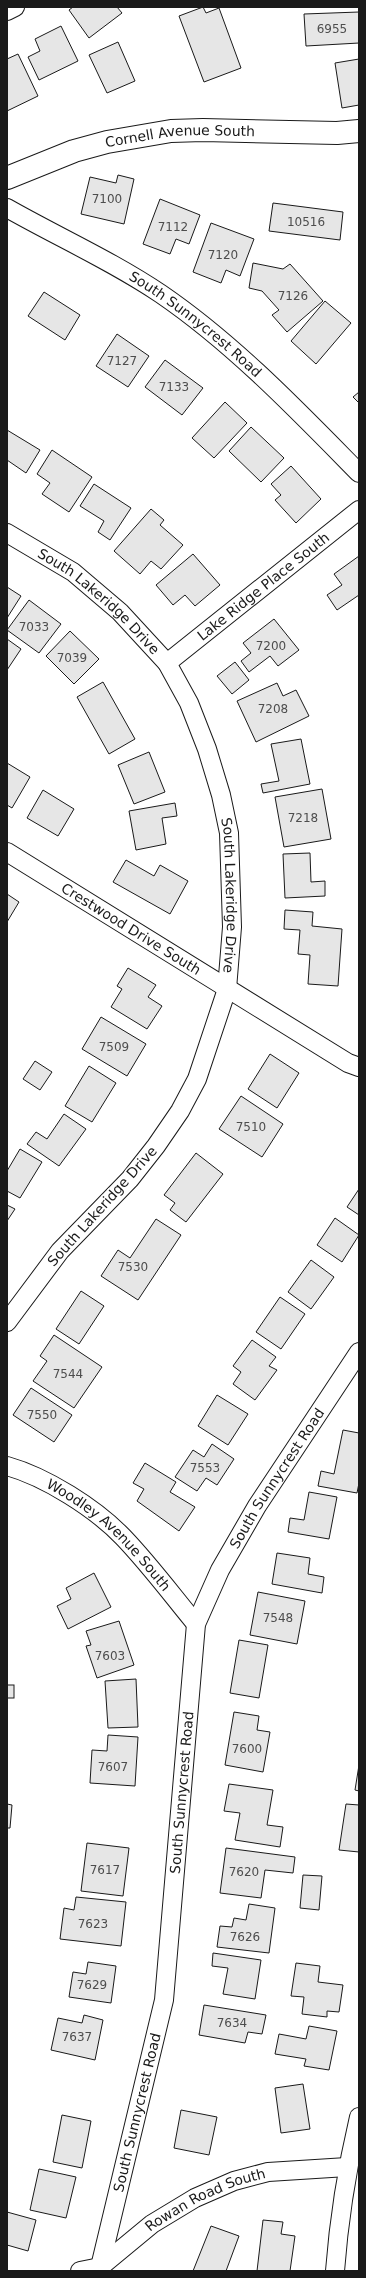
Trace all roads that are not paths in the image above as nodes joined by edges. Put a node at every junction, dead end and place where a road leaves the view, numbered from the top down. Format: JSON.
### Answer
{"nodes":[{"id":1,"x":15,"y":7,"type":"edge"},
{"id":2,"x":7,"y":12,"type":"edge"},
{"id":3,"x":359,"y":131,"type":"edge"},
{"id":4,"x":7,"y":178,"type":"edge"},
{"id":5,"x":7,"y":208,"type":"edge"},
{"id":6,"x":359,"y":473,"type":"edge"},
{"id":7,"x":359,"y":510,"type":"edge"},
{"id":8,"x":7,"y":533,"type":"edge"},
{"id":9,"x":167,"y":663,"type":"junction"},
{"id":10,"x":7,"y":852,"type":"edge"},
{"id":11,"x":226,"y":989,"type":"junction"},
{"id":12,"x":359,"y":1067,"type":"edge"},
{"id":13,"x":7,"y":1322,"type":"edge"},
{"id":14,"x":359,"y":1352,"type":"edge"},
{"id":15,"x":7,"y":1466,"type":"edge"},
{"id":16,"x":196,"y":1624,"type":"junction"},
{"id":17,"x":359,"y":2117,"type":"edge"},
{"id":18,"x":347,"y":2167,"type":"junction"},
{"id":19,"x":100,"y":2269,"type":"edge"},
{"id":20,"x":80,"y":2271,"type":"edge"},
{"id":21,"x":335,"y":2271,"type":"edge"}],
"edges":[{"from":1,"to":2,"type":"street"},
{"from":3,"to":4,"type":"street","name":"Cornell Avenue South"},
{"from":5,"to":6,"type":"street","name":"South Sunnycrest Road"},
{"from":7,"to":9,"type":"street","name":"Lake Ridge Place South"},
{"from":8,"to":9,"type":"street","name":"South Lakeridge Drive"},
{"from":9,"to":11,"type":"street","name":"South Lakeridge Drive"},
{"from":10,"to":11,"type":"street","name":"Crestwood Drive South"},
{"from":11,"to":12,"type":"street","name":"Crestwood Drive South"},
{"from":11,"to":13,"type":"street","name":"South Lakeridge Drive"},
{"from":14,"to":16,"type":"street","name":"South Sunnycrest Road"},
{"from":15,"to":16,"type":"street","name":"Woodley Avenue South"},
{"from":16,"to":19,"type":"street","name":"South Sunnycrest Road"},
{"from":17,"to":18,"type":"street"},
{"from":18,"to":19,"type":"street","name":"Rowan Road South"},
{"from":18,"to":21,"type":"street"},
{"from":19,"to":20,"type":"street","name":"Rowan Road South"}]}
